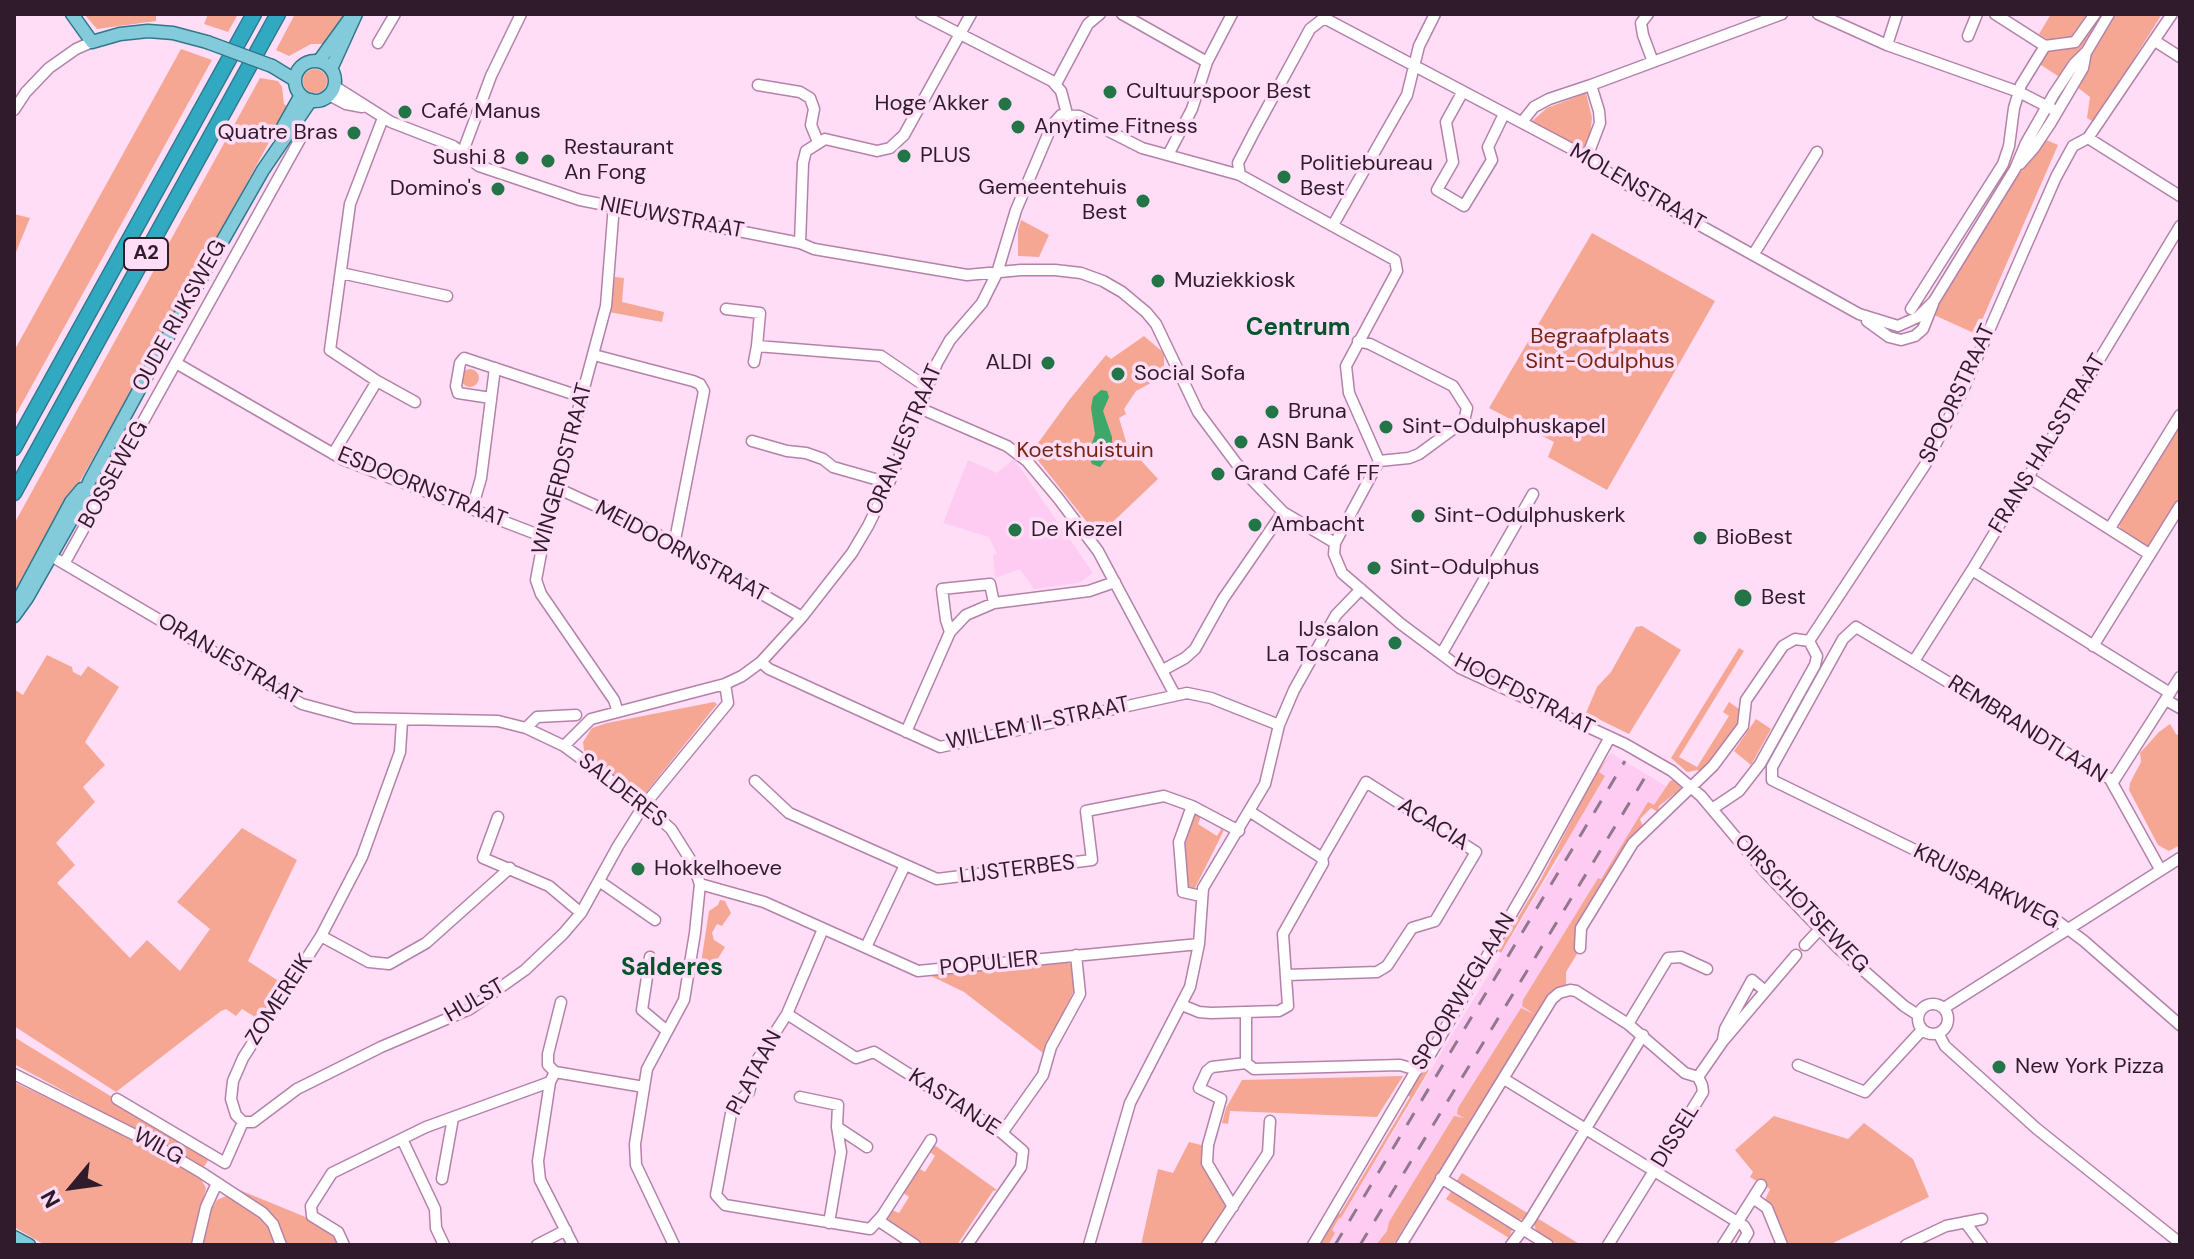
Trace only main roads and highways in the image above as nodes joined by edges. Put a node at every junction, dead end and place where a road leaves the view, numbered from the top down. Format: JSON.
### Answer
{"nodes":[{"id":1,"x":72,"y":14,"type":"edge"},
{"id":2,"x":254,"y":14,"type":"edge"},
{"id":3,"x":278,"y":14,"type":"edge"},
{"id":4,"x":354,"y":14,"type":"edge"},
{"id":5,"x":319,"y":61,"type":"junction"},
{"id":6,"x":331,"y":69,"type":"junction"},
{"id":7,"x":297,"y":75,"type":"junction"},
{"id":8,"x":306,"y":97,"type":"junction"},
{"id":9,"x":14,"y":448,"type":"edge"},
{"id":10,"x":14,"y":493,"type":"edge"},
{"id":11,"x":47,"y":553,"type":"junction"},
{"id":12,"x":14,"y":609,"type":"edge"},
{"id":13,"x":14,"y":616,"type":"edge"},
{"id":14,"x":14,"y":1237,"type":"edge"},
{"id":15,"x":29,"y":1245,"type":"edge"}],
"edges":[{"from":1,"to":7,"type":"main road","bridge":true},
{"from":2,"to":9,"type":"highway","number":"A2"},
{"from":3,"to":10,"type":"highway","number":"A2"},
{"from":4,"to":5,"type":"main road"},
{"from":4,"to":6,"type":"main road"},
{"from":5,"to":6,"type":"main road"},
{"from":5,"to":7,"type":"main road"},
{"from":6,"to":8,"type":"main road"},
{"from":7,"to":8,"type":"main road"},
{"from":8,"to":11,"type":"main road","name":"OUDE RIJKSWEG"},
{"from":11,"to":12,"type":"main road","name":"OUDE RIJKSWEG"},
{"from":11,"to":13,"type":"main road","name":"OUDE RIJKSWEG"},
{"from":14,"to":15,"type":"main road"}]}
